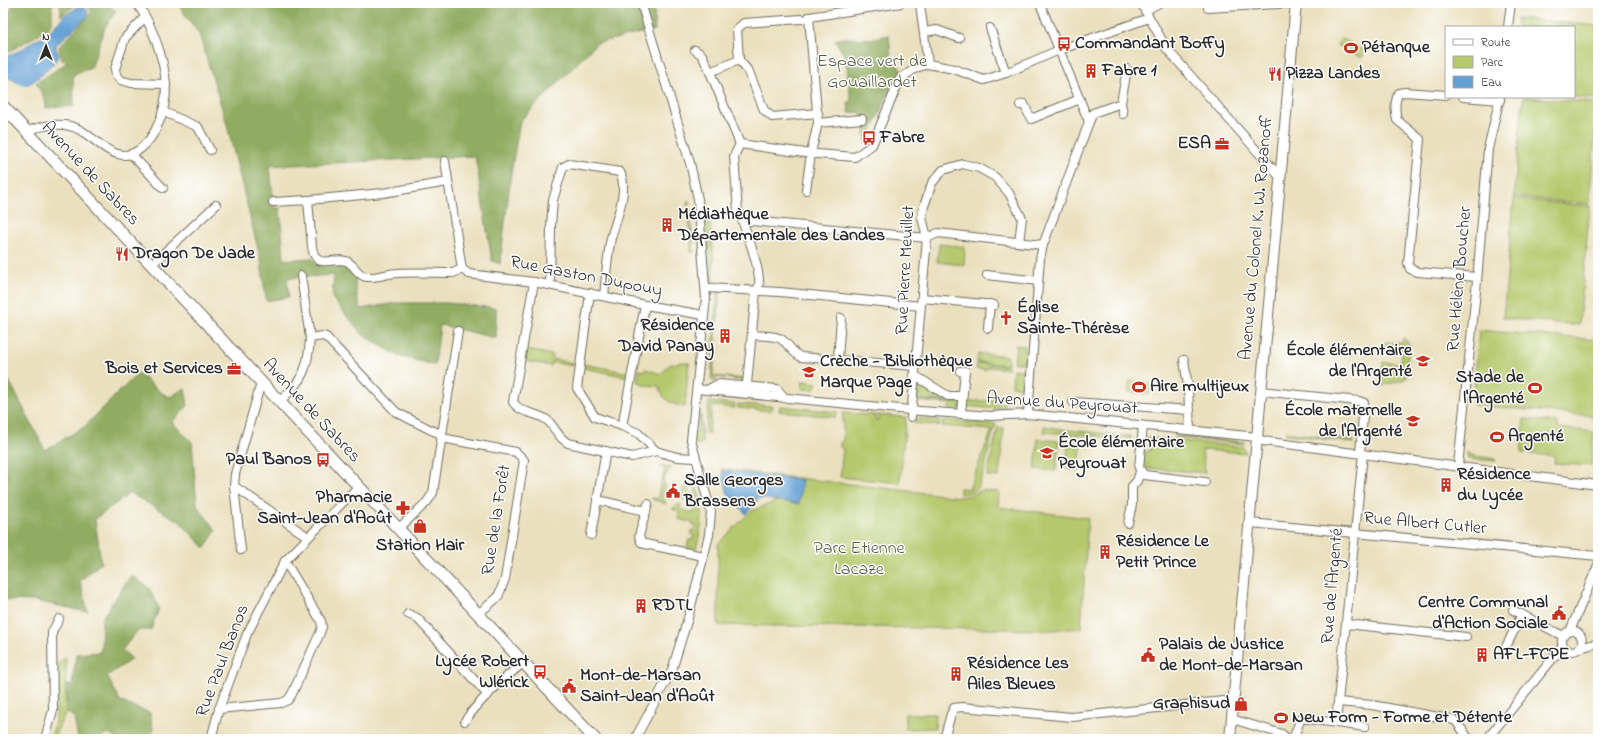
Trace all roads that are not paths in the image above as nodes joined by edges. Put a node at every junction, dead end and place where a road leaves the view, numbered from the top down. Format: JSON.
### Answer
{"nodes":[{"id":1,"x":136,"y":3,"type":"edge"},
{"id":2,"x":641,"y":3,"type":"edge"},
{"id":3,"x":901,"y":3,"type":"edge"},
{"id":4,"x":917,"y":3,"type":"edge"},
{"id":5,"x":1296,"y":3,"type":"edge"},
{"id":6,"x":1510,"y":3,"type":"edge"},
{"id":7,"x":1261,"y":4,"type":"edge"},
{"id":8,"x":1041,"y":6,"type":"dead end"},
{"id":9,"x":1150,"y":7,"type":"edge"},
{"id":10,"x":1208,"y":8,"type":"dead end"},
{"id":11,"x":145,"y":17,"type":"junction"},
{"id":12,"x":802,"y":19,"type":"dead end"},
{"id":13,"x":1508,"y":26,"type":"edge"},
{"id":14,"x":990,"y":28,"type":"dead end"},
{"id":15,"x":924,"y":32,"type":"junction"},
{"id":16,"x":959,"y":38,"type":"dead end"},
{"id":17,"x":695,"y":50,"type":"dead end"},
{"id":18,"x":1060,"y":50,"type":"junction"},
{"id":19,"x":739,"y":60,"type":"junction"},
{"id":20,"x":928,"y":64,"type":"junction"},
{"id":21,"x":1127,"y":69,"type":"dead end"},
{"id":22,"x":710,"y":72,"type":"junction"},
{"id":23,"x":1006,"y":73,"type":"junction"},
{"id":24,"x":166,"y":84,"type":"junction"},
{"id":25,"x":1445,"y":96,"type":"edge"},
{"id":26,"x":1482,"y":98,"type":"edge"},
{"id":27,"x":1500,"y":99,"type":"edge"},
{"id":28,"x":1080,"y":100,"type":"junction"},
{"id":29,"x":1121,"y":103,"type":"junction"},
{"id":30,"x":1020,"y":105,"type":"dead end"},
{"id":31,"x":3,"y":106,"type":"edge"},
{"id":32,"x":164,"y":112,"type":"junction"},
{"id":33,"x":818,"y":113,"type":"junction"},
{"id":34,"x":1123,"y":114,"type":"dead end"},
{"id":35,"x":862,"y":119,"type":"dead end"},
{"id":36,"x":1089,"y":122,"type":"junction"},
{"id":37,"x":818,"y":123,"type":"junction"},
{"id":38,"x":27,"y":131,"type":"junction"},
{"id":39,"x":740,"y":144,"type":"junction"},
{"id":40,"x":210,"y":150,"type":"dead end"},
{"id":41,"x":811,"y":153,"type":"junction"},
{"id":42,"x":131,"y":154,"type":"junction"},
{"id":43,"x":445,"y":161,"type":"dead end"},
{"id":44,"x":1280,"y":177,"type":"junction"},
{"id":45,"x":448,"y":182,"type":"junction"},
{"id":46,"x":163,"y":188,"type":"dead end"},
{"id":47,"x":806,"y":190,"type":"dead end"},
{"id":48,"x":308,"y":200,"type":"junction"},
{"id":49,"x":273,"y":202,"type":"dead end"},
{"id":50,"x":216,"y":205,"type":"dead end"},
{"id":51,"x":742,"y":220,"type":"junction"},
{"id":52,"x":927,"y":238,"type":"junction"},
{"id":53,"x":1019,"y":242,"type":"junction"},
{"id":54,"x":1043,"y":245,"type":"junction"},
{"id":55,"x":152,"y":264,"type":"junction"},
{"id":56,"x":462,"y":269,"type":"junction"},
{"id":57,"x":987,"y":275,"type":"dead end"},
{"id":58,"x":301,"y":276,"type":"dead end"},
{"id":59,"x":1477,"y":277,"type":"junction"},
{"id":60,"x":1038,"y":281,"type":"junction"},
{"id":61,"x":534,"y":282,"type":"junction"},
{"id":62,"x":550,"y":285,"type":"junction"},
{"id":63,"x":706,"y":288,"type":"junction"},
{"id":64,"x":756,"y":291,"type":"junction"},
{"id":65,"x":590,"y":293,"type":"junction"},
{"id":66,"x":604,"y":296,"type":"junction"},
{"id":67,"x":922,"y":302,"type":"junction"},
{"id":68,"x":645,"y":305,"type":"junction"},
{"id":69,"x":704,"y":315,"type":"junction"},
{"id":70,"x":841,"y":318,"type":"dead end"},
{"id":71,"x":988,"y":328,"type":"dead end"},
{"id":72,"x":458,"y":331,"type":"dead end"},
{"id":73,"x":752,"y":335,"type":"junction"},
{"id":74,"x":310,"y":338,"type":"junction"},
{"id":75,"x":841,"y":359,"type":"junction"},
{"id":76,"x":1184,"y":360,"type":"dead end"},
{"id":77,"x":915,"y":366,"type":"junction"},
{"id":78,"x":960,"y":370,"type":"dead end"},
{"id":79,"x":914,"y":376,"type":"junction"},
{"id":80,"x":261,"y":383,"type":"junction"},
{"id":81,"x":697,"y":389,"type":"junction"},
{"id":82,"x":746,"y":390,"type":"junction"},
{"id":83,"x":1261,"y":391,"type":"junction"},
{"id":84,"x":962,"y":396,"type":"junction"},
{"id":85,"x":278,"y":402,"type":"junction"},
{"id":86,"x":1073,"y":402,"type":"dead end"},
{"id":87,"x":1190,"y":410,"type":"junction"},
{"id":88,"x":911,"y":413,"type":"junction"},
{"id":89,"x":961,"y":413,"type":"junction"},
{"id":90,"x":1028,"y":414,"type":"junction"},
{"id":91,"x":622,"y":426,"type":"junction"},
{"id":92,"x":1143,"y":426,"type":"junction"},
{"id":93,"x":1190,"y":430,"type":"junction"},
{"id":94,"x":442,"y":438,"type":"junction"},
{"id":95,"x":1257,"y":438,"type":"junction"},
{"id":96,"x":606,"y":451,"type":"junction"},
{"id":97,"x":656,"y":451,"type":"junction"},
{"id":98,"x":1362,"y":454,"type":"junction"},
{"id":99,"x":695,"y":458,"type":"junction"},
{"id":100,"x":1458,"y":466,"type":"junction"},
{"id":101,"x":1140,"y":472,"type":"junction"},
{"id":102,"x":1205,"y":482,"type":"dead end"},
{"id":103,"x":1598,"y":485,"type":"edge"},
{"id":104,"x":234,"y":486,"type":"junction"},
{"id":105,"x":358,"y":487,"type":"junction"},
{"id":106,"x":597,"y":500,"type":"junction"},
{"id":107,"x":1128,"y":523,"type":"dead end"},
{"id":108,"x":1250,"y":523,"type":"junction"},
{"id":109,"x":398,"y":529,"type":"junction"},
{"id":110,"x":1354,"y":533,"type":"junction"},
{"id":111,"x":591,"y":535,"type":"dead end"},
{"id":112,"x":308,"y":537,"type":"junction"},
{"id":113,"x":241,"y":550,"type":"dead end"},
{"id":114,"x":703,"y":556,"type":"junction"},
{"id":115,"x":1598,"y":556,"type":"edge"},
{"id":116,"x":285,"y":560,"type":"junction"},
{"id":117,"x":1598,"y":565,"type":"edge"},
{"id":118,"x":1513,"y":610,"type":"dead end"},
{"id":119,"x":408,"y":614,"type":"dead end"},
{"id":120,"x":478,"y":614,"type":"junction"},
{"id":121,"x":1522,"y":614,"type":"junction"},
{"id":122,"x":59,"y":619,"type":"dead end"},
{"id":123,"x":1347,"y":624,"type":"junction"},
{"id":124,"x":1573,"y":634,"type":"junction"},
{"id":125,"x":1466,"y":637,"type":"dead end"},
{"id":126,"x":1598,"y":640,"type":"edge"},
{"id":127,"x":1598,"y":643,"type":"edge"},
{"id":128,"x":1563,"y":646,"type":"junction"},
{"id":129,"x":1580,"y":648,"type":"junction"},
{"id":130,"x":1505,"y":649,"type":"dead end"},
{"id":131,"x":1570,"y":651,"type":"junction"},
{"id":132,"x":523,"y":663,"type":"junction"},
{"id":133,"x":1549,"y":665,"type":"junction"},
{"id":134,"x":488,"y":695,"type":"junction"},
{"id":135,"x":1233,"y":700,"type":"junction"},
{"id":136,"x":1338,"y":702,"type":"junction"},
{"id":137,"x":219,"y":709,"type":"junction"},
{"id":138,"x":1232,"y":719,"type":"junction"},
{"id":139,"x":465,"y":721,"type":"dead end"},
{"id":140,"x":1336,"y":722,"type":"junction"},
{"id":141,"x":1365,"y":727,"type":"dead end"},
{"id":142,"x":45,"y":739,"type":"edge"},
{"id":143,"x":211,"y":739,"type":"edge"},
{"id":144,"x":595,"y":739,"type":"edge"},
{"id":145,"x":635,"y":739,"type":"edge"},
{"id":146,"x":944,"y":739,"type":"edge"},
{"id":147,"x":1230,"y":739,"type":"edge"},
{"id":148,"x":1287,"y":739,"type":"edge"},
{"id":149,"x":1293,"y":739,"type":"edge"},
{"id":150,"x":1469,"y":739,"type":"edge"},
{"id":151,"x":1487,"y":739,"type":"edge"}],
"edges":[{"from":1,"to":11,"type":"street"},
{"from":2,"to":63,"type":"street"},
{"from":3,"to":33,"type":"street"},
{"from":4,"to":15,"type":"street"},
{"from":5,"to":7,"type":"street"},
{"from":5,"to":44,"type":"street","name":"Avenue du Colonel K. W. Rozanoff"},
{"from":6,"to":13,"type":"street"},
{"from":7,"to":10,"type":"street"},
{"from":8,"to":18,"type":"street"},
{"from":9,"to":18,"type":"street"},
{"from":9,"to":44,"type":"street"},
{"from":11,"to":24,"type":"street"},
{"from":11,"to":24,"type":"street"},
{"from":12,"to":19,"type":"street"},
{"from":14,"to":23,"type":"street"},
{"from":15,"to":16,"type":"street"},
{"from":15,"to":20,"type":"street"},
{"from":17,"to":22,"type":"street"},
{"from":18,"to":23,"type":"street"},
{"from":18,"to":28,"type":"street"},
{"from":19,"to":22,"type":"street"},
{"from":19,"to":33,"type":"street"},
{"from":20,"to":23,"type":"street"},
{"from":20,"to":41,"type":"street"},
{"from":21,"to":29,"type":"street"},
{"from":22,"to":39,"type":"street"},
{"from":24,"to":32,"type":"street"},
{"from":25,"to":59,"type":"street"},
{"from":26,"to":27,"type":"street"},
{"from":27,"to":59,"type":"street","name":"Rue Hélène Boucher"},
{"from":28,"to":30,"type":"street"},
{"from":28,"to":36,"type":"street"},
{"from":29,"to":34,"type":"street"},
{"from":29,"to":36,"type":"street"},
{"from":31,"to":38,"type":"main road","name":"Avenue de Sabres"},
{"from":32,"to":40,"type":"street"},
{"from":32,"to":42,"type":"street"},
{"from":33,"to":37,"type":"street"},
{"from":35,"to":37,"type":"street"},
{"from":36,"to":54,"type":"street"},
{"from":37,"to":41,"type":"street"},
{"from":38,"to":42,"type":"street"},
{"from":38,"to":55,"type":"main road","name":"Avenue de Sabres"},
{"from":39,"to":41,"type":"street"},
{"from":39,"to":51,"type":"street"},
{"from":41,"to":47,"type":"street"},
{"from":42,"to":46,"type":"street"},
{"from":43,"to":45,"type":"street"},
{"from":44,"to":83,"type":"street","name":"Avenue du Colonel K. W. Rozanoff"},
{"from":45,"to":48,"type":"street"},
{"from":45,"to":56,"type":"street"},
{"from":48,"to":49,"type":"street"},
{"from":48,"to":56,"type":"street"},
{"from":50,"to":55,"type":"street"},
{"from":51,"to":52,"type":"street"},
{"from":51,"to":64,"type":"street"},
{"from":52,"to":53,"type":"street"},
{"from":52,"to":53,"type":"street","name":"Rue Pierre Meuillet"},
{"from":52,"to":67,"type":"street","name":"Rue Pierre Meuillet"},
{"from":53,"to":54,"type":"street"},
{"from":54,"to":60,"type":"street"},
{"from":55,"to":80,"type":"main road","name":"Avenue de Sabres"},
{"from":56,"to":61,"type":"street","name":"Rue Gaston Dupouy"},
{"from":57,"to":60,"type":"street"},
{"from":58,"to":74,"type":"street"},
{"from":59,"to":100,"type":"street","name":"Rue Hélène Boucher"},
{"from":60,"to":90,"type":"street"},
{"from":61,"to":62,"type":"street","name":"Rue Gaston Dupouy"},
{"from":61,"to":96,"type":"street"},
{"from":62,"to":65,"type":"street","name":"Rue Gaston Dupouy"},
{"from":62,"to":66,"type":"street"},
{"from":63,"to":64,"type":"street"},
{"from":63,"to":69,"type":"street"},
{"from":64,"to":67,"type":"street"},
{"from":64,"to":73,"type":"street"},
{"from":65,"to":66,"type":"street","name":"Rue Gaston Dupouy"},
{"from":65,"to":91,"type":"street"},
{"from":66,"to":68,"type":"street","name":"Rue Gaston Dupouy"},
{"from":67,"to":71,"type":"street"},
{"from":67,"to":77,"type":"street","name":"Rue Pierre Meuillet"},
{"from":68,"to":69,"type":"street","name":"Rue Gaston Dupouy"},
{"from":68,"to":91,"type":"street"},
{"from":69,"to":81,"type":"street"},
{"from":70,"to":75,"type":"street"},
{"from":72,"to":94,"type":"street"},
{"from":73,"to":75,"type":"street"},
{"from":73,"to":82,"type":"street"},
{"from":74,"to":85,"type":"street"},
{"from":74,"to":94,"type":"street"},
{"from":75,"to":77,"type":"street"},
{"from":76,"to":87,"type":"street"},
{"from":77,"to":79,"type":"street","name":"Rue Pierre Meuillet"},
{"from":78,"to":84,"type":"street"},
{"from":79,"to":84,"type":"street"},
{"from":79,"to":88,"type":"street","name":"Rue Pierre Meuillet"},
{"from":80,"to":85,"type":"main road","name":"Avenue de Sabres"},
{"from":80,"to":104,"type":"street"},
{"from":81,"to":82,"type":"street","name":"Avenue du Peyrouat"},
{"from":81,"to":99,"type":"street"},
{"from":82,"to":88,"type":"street","name":"Avenue du Peyrouat"},
{"from":83,"to":95,"type":"street","name":"Avenue du Colonel K. W. Rozanoff"},
{"from":83,"to":98,"type":"street","name":"Rue de l'Argenté"},
{"from":84,"to":89,"type":"street"},
{"from":85,"to":105,"type":"main road","name":"Avenue de Sabres"},
{"from":86,"to":87,"type":"street"},
{"from":87,"to":93,"type":"street"},
{"from":88,"to":89,"type":"street","name":"Avenue du Peyrouat"},
{"from":89,"to":90,"type":"street","name":"Avenue du Peyrouat"},
{"from":90,"to":92,"type":"street","name":"Avenue du Peyrouat"},
{"from":91,"to":97,"type":"street"},
{"from":92,"to":93,"type":"street","name":"Avenue du Peyrouat"},
{"from":92,"to":101,"type":"street"},
{"from":93,"to":95,"type":"street","name":"Avenue du Peyrouat"},
{"from":94,"to":109,"type":"street"},
{"from":94,"to":120,"type":"street","name":"Rue de la Forêt"},
{"from":95,"to":98,"type":"street","name":"Avenue du Peyrouat"},
{"from":95,"to":108,"type":"street","name":"Avenue du Colonel K. W. Rozanoff"},
{"from":96,"to":97,"type":"street"},
{"from":96,"to":106,"type":"street"},
{"from":97,"to":99,"type":"street"},
{"from":98,"to":100,"type":"street","name":"Avenue du Peyrouat"},
{"from":98,"to":110,"type":"street","name":"Rue de l'Argenté"},
{"from":99,"to":114,"type":"street"},
{"from":100,"to":103,"type":"street","name":"Avenue du Peyrouat"},
{"from":101,"to":102,"type":"street"},
{"from":101,"to":107,"type":"street"},
{"from":104,"to":112,"type":"street"},
{"from":104,"to":113,"type":"street"},
{"from":105,"to":109,"type":"main road","name":"Avenue de Sabres"},
{"from":105,"to":112,"type":"street","name":"Rue Paul Banos"},
{"from":106,"to":111,"type":"street"},
{"from":106,"to":114,"type":"street"},
{"from":108,"to":110,"type":"street","name":"Rue Albert Cutler"},
{"from":108,"to":135,"type":"street","name":"Avenue du Colonel K. W. Rozanoff"},
{"from":109,"to":120,"type":"main road","name":"Avenue de Sabres"},
{"from":110,"to":115,"type":"street","name":"Rue Albert Cutler"},
{"from":110,"to":123,"type":"street","name":"Rue de l'Argenté"},
{"from":112,"to":116,"type":"street","name":"Rue Paul Banos"},
{"from":114,"to":145,"type":"street"},
{"from":116,"to":137,"type":"street","name":"Rue Paul Banos"},
{"from":116,"to":137,"type":"street"},
{"from":117,"to":124,"type":"street"},
{"from":118,"to":121,"type":"street"},
{"from":119,"to":134,"type":"street"},
{"from":120,"to":132,"type":"main road","name":"Avenue de Sabres"},
{"from":121,"to":124,"type":"street"},
{"from":121,"to":130,"type":"street"},
{"from":122,"to":142,"type":"street"},
{"from":123,"to":125,"type":"street"},
{"from":123,"to":136,"type":"street","name":"Rue de l'Argenté"},
{"from":124,"to":126,"type":"street"},
{"from":124,"to":128,"type":"street"},
{"from":124,"to":129,"type":"street"},
{"from":127,"to":129,"type":"street"},
{"from":128,"to":131,"type":"street"},
{"from":128,"to":133,"type":"street"},
{"from":129,"to":131,"type":"street"},
{"from":131,"to":133,"type":"street"},
{"from":132,"to":134,"type":"street"},
{"from":132,"to":144,"type":"main road","name":"Avenue de Sabres"},
{"from":133,"to":151,"type":"street"},
{"from":134,"to":139,"type":"street"},
{"from":135,"to":138,"type":"street","name":"Avenue du Colonel K. W. Rozanoff"},
{"from":135,"to":146,"type":"street"},
{"from":136,"to":140,"type":"street","name":"Rue de l'Argenté"},
{"from":136,"to":150,"type":"street"},
{"from":137,"to":143,"type":"street","name":"Rue Paul Banos"},
{"from":138,"to":147,"type":"street","name":"Avenue du Colonel K. W. Rozanoff"},
{"from":138,"to":148,"type":"street"},
{"from":140,"to":141,"type":"street"},
{"from":140,"to":149,"type":"street"}]}
